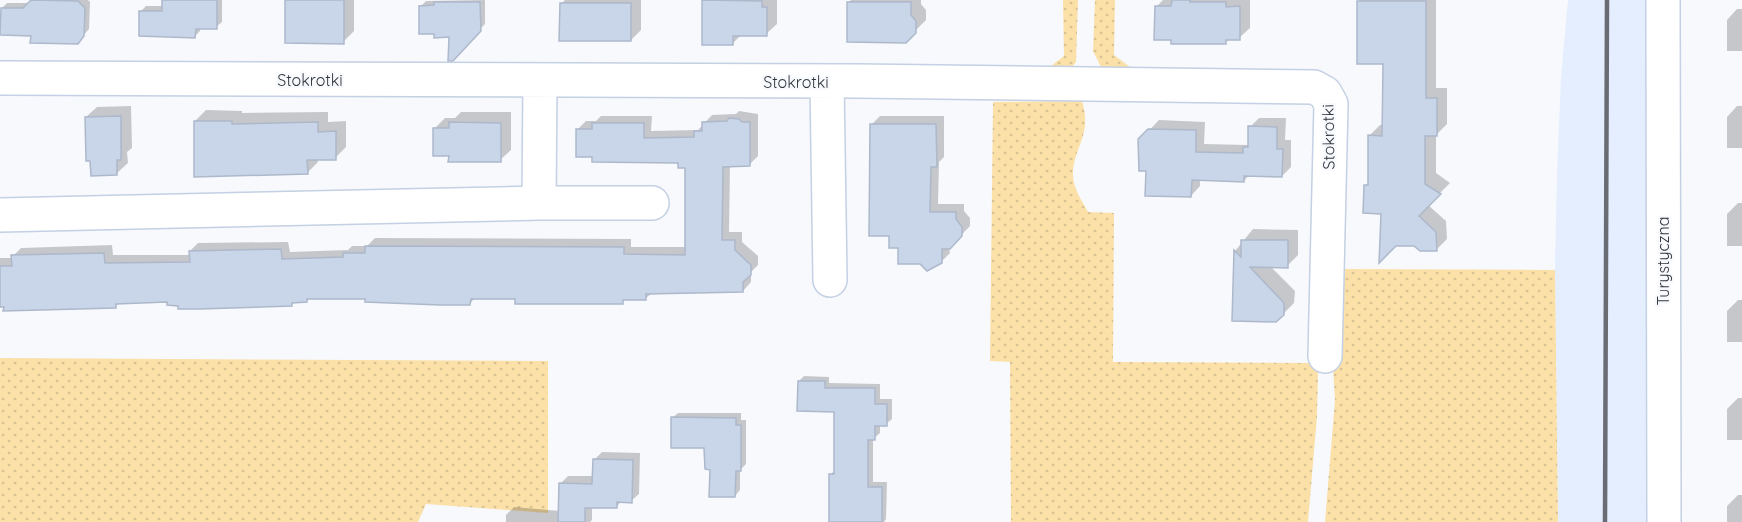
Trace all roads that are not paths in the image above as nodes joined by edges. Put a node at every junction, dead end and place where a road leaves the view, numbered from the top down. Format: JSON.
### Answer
{"nodes":[{"id":1,"x":1663,"y":0,"type":"edge"},
{"id":2,"x":0,"y":78,"type":"edge"},
{"id":3,"x":540,"y":80,"type":"junction"},
{"id":4,"x":827,"y":82,"type":"junction"},
{"id":5,"x":539,"y":203,"type":"junction"},
{"id":6,"x":652,"y":203,"type":"dead end"},
{"id":7,"x":0,"y":215,"type":"edge"},
{"id":8,"x":830,"y":280,"type":"dead end"},
{"id":9,"x":1325,"y":356,"type":"dead end"},
{"id":10,"x":1664,"y":522,"type":"edge"}],
"edges":[{"from":1,"to":10,"type":"street","name":"Turystyczna"},
{"from":2,"to":3,"type":"street","name":"Stokrotki"},
{"from":3,"to":4,"type":"street","name":"Stokrotki"},
{"from":3,"to":5,"type":"street"},
{"from":4,"to":8,"type":"street"},
{"from":4,"to":9,"type":"street","name":"Stokrotki"},
{"from":5,"to":6,"type":"street"},
{"from":5,"to":7,"type":"street"}]}
